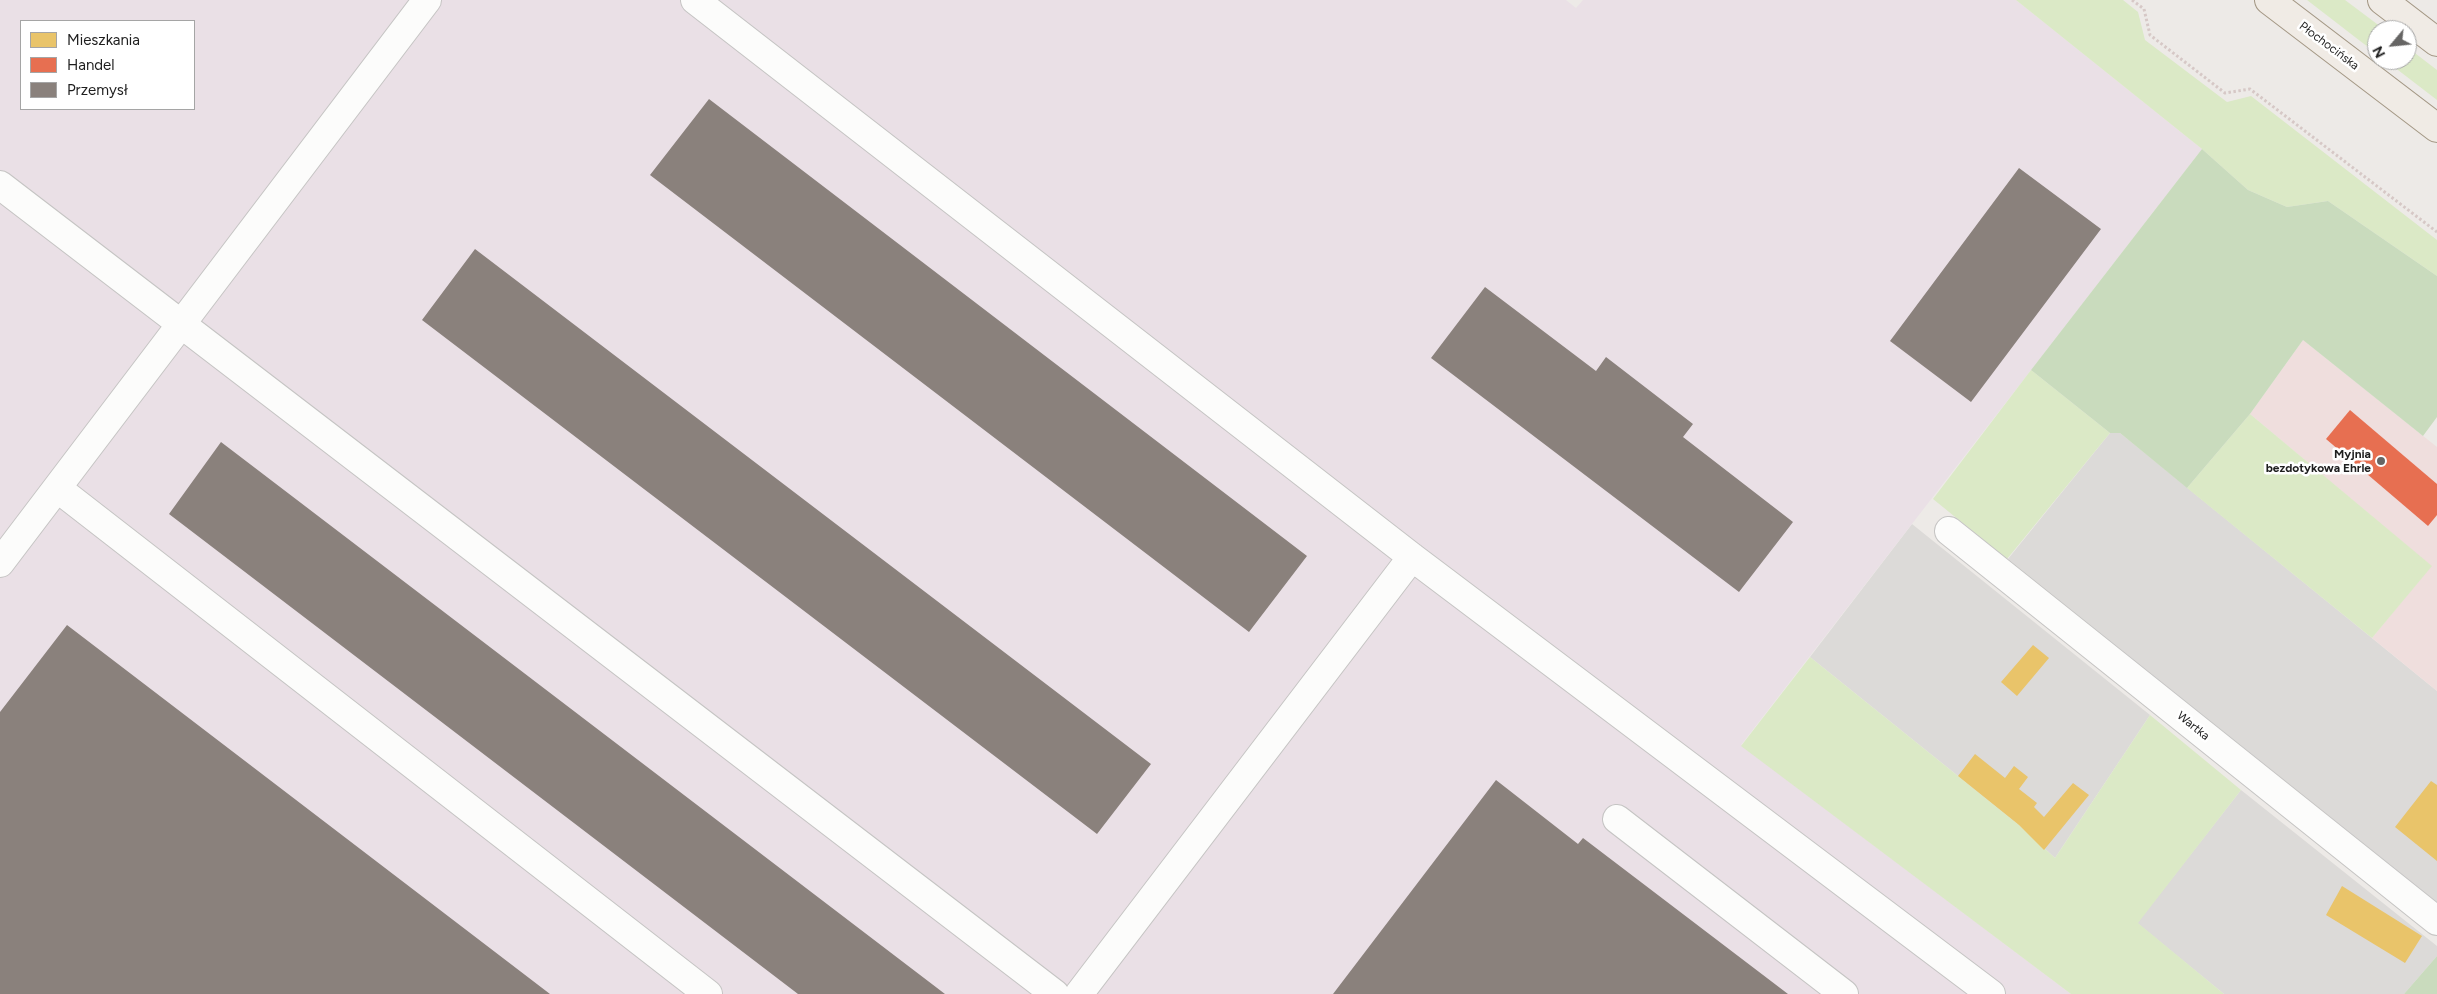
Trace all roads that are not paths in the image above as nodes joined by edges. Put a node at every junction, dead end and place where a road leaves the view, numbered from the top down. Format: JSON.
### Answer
{"nodes":[{"id":1,"x":694,"y":0,"type":"edge"},
{"id":2,"x":2269,"y":0,"type":"edge"},
{"id":3,"x":2382,"y":0,"type":"edge"},
{"id":4,"x":417,"y":3,"type":"edge"},
{"id":5,"x":2437,"y":42,"type":"edge"},
{"id":6,"x":2437,"y":128,"type":"edge"},
{"id":7,"x":0,"y":185,"type":"edge"},
{"id":8,"x":181,"y":324,"type":"junction"},
{"id":9,"x":57,"y":488,"type":"junction"},
{"id":10,"x":1949,"y":531,"type":"dead end"},
{"id":11,"x":1412,"y":557,"type":"junction"},
{"id":12,"x":0,"y":563,"type":"edge"},
{"id":13,"x":1617,"y":820,"type":"dead end"},
{"id":14,"x":2437,"y":922,"type":"edge"},
{"id":15,"x":708,"y":994,"type":"edge"},
{"id":16,"x":1055,"y":994,"type":"edge"},
{"id":17,"x":1080,"y":994,"type":"edge"},
{"id":18,"x":1844,"y":994,"type":"edge"},
{"id":19,"x":1992,"y":994,"type":"edge"}],
"edges":[{"from":1,"to":11,"type":"street"},
{"from":2,"to":6,"type":"main road","name":"Płochocińska"},
{"from":3,"to":5,"type":"main road"},
{"from":4,"to":8,"type":"street"},
{"from":7,"to":8,"type":"street"},
{"from":8,"to":9,"type":"street"},
{"from":8,"to":16,"type":"street"},
{"from":9,"to":12,"type":"street"},
{"from":9,"to":15,"type":"street"},
{"from":10,"to":14,"type":"street","name":"Wartka"},
{"from":11,"to":17,"type":"street"},
{"from":11,"to":19,"type":"street"},
{"from":13,"to":18,"type":"street"}]}
